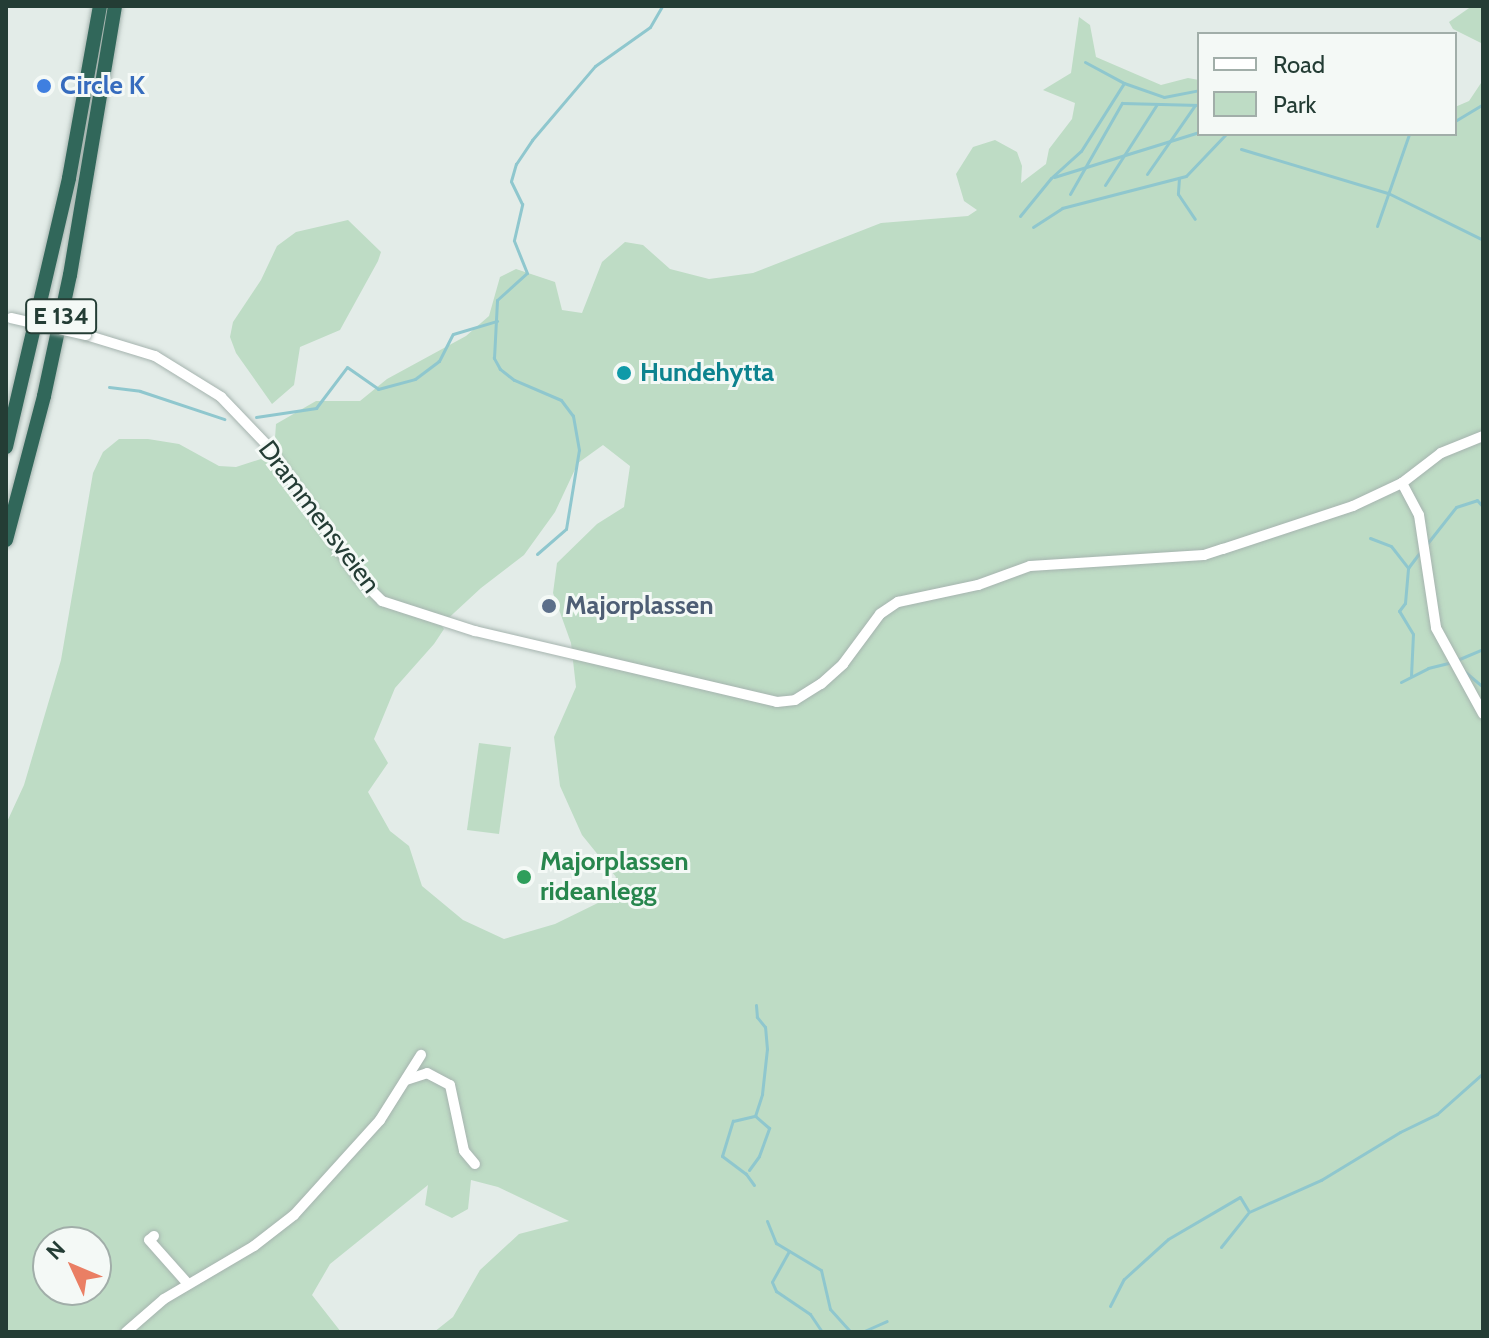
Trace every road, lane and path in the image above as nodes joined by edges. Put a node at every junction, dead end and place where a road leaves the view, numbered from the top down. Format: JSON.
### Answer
{"nodes":[{"id":1,"x":100,"y":6,"type":"edge"},
{"id":2,"x":115,"y":6,"type":"edge"},
{"id":3,"x":8,"y":317,"type":"edge"},
{"id":4,"x":1483,"y":436,"type":"edge"},
{"id":5,"x":6,"y":447,"type":"edge"},
{"id":6,"x":1402,"y":483,"type":"junction"},
{"id":7,"x":6,"y":540,"type":"edge"},
{"id":8,"x":1483,"y":714,"type":"edge"},
{"id":9,"x":421,"y":1055,"type":"dead end"},
{"id":10,"x":405,"y":1081,"type":"junction"},
{"id":11,"x":475,"y":1164,"type":"dead end"},
{"id":12,"x":154,"y":1236,"type":"dead end"},
{"id":13,"x":188,"y":1284,"type":"junction"},
{"id":14,"x":126,"y":1332,"type":"edge"}],
"edges":[{"from":1,"to":5,"type":"highway","number":"E 134"},
{"from":2,"to":7,"type":"highway","number":"E 134"},
{"from":3,"to":6,"type":"street","name":"Drammensveien","bridge":true},
{"from":4,"to":6,"type":"street","name":"Drammensveien"},
{"from":6,"to":8,"type":"street"},
{"from":9,"to":10,"type":"street"},
{"from":10,"to":11,"type":"street"},
{"from":10,"to":13,"type":"street"},
{"from":12,"to":13,"type":"street"},
{"from":13,"to":14,"type":"street"}]}
